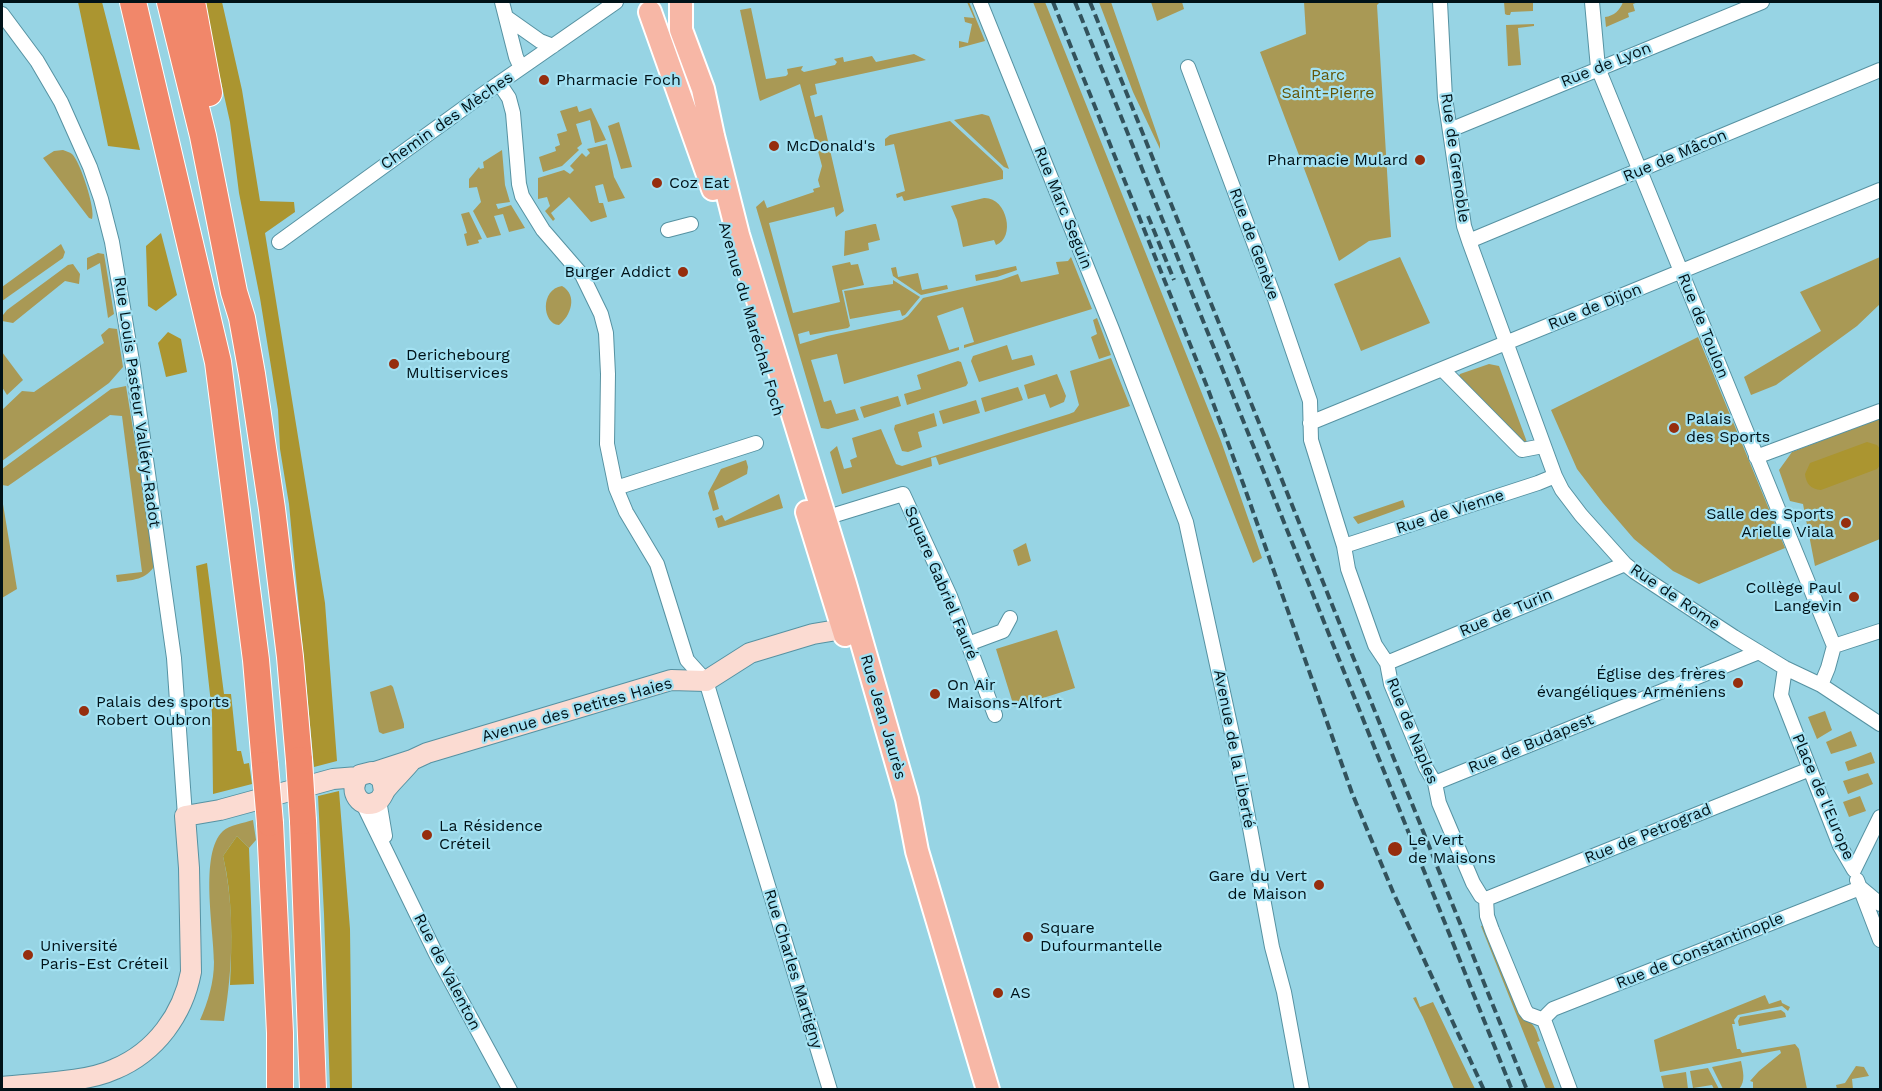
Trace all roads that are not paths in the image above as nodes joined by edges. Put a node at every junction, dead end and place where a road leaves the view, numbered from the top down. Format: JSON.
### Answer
{"nodes":[{"id":1,"x":133,"y":2,"type":"edge"},
{"id":2,"x":170,"y":2,"type":"edge"},
{"id":3,"x":192,"y":2,"type":"edge"},
{"id":4,"x":502,"y":2,"type":"edge"},
{"id":5,"x":616,"y":2,"type":"edge"},
{"id":6,"x":680,"y":2,"type":"edge"},
{"id":7,"x":980,"y":2,"type":"edge"},
{"id":8,"x":1440,"y":2,"type":"edge"},
{"id":9,"x":1592,"y":2,"type":"edge"},
{"id":10,"x":1759,"y":2,"type":"edge"},
{"id":11,"x":643,"y":7,"type":"edge"},
{"id":12,"x":2,"y":15,"type":"edge"},
{"id":13,"x":506,"y":17,"type":"junction"},
{"id":14,"x":554,"y":46,"type":"junction"},
{"id":15,"x":1188,"y":67,"type":"dead end"},
{"id":16,"x":521,"y":68,"type":"junction"},
{"id":17,"x":1598,"y":68,"type":"junction"},
{"id":18,"x":1881,"y":70,"type":"edge"},
{"id":19,"x":499,"y":83,"type":"junction"},
{"id":20,"x":1450,"y":129,"type":"junction"},
{"id":21,"x":1640,"y":170,"type":"junction"},
{"id":22,"x":1881,"y":190,"type":"edge"},
{"id":23,"x":690,"y":224,"type":"dead end"},
{"id":24,"x":669,"y":230,"type":"dead end"},
{"id":25,"x":1469,"y":241,"type":"junction"},
{"id":26,"x":279,"y":242,"type":"dead end"},
{"id":27,"x":1680,"y":272,"type":"junction"},
{"id":28,"x":242,"y":318,"type":"junction"},
{"id":29,"x":1505,"y":344,"type":"junction"},
{"id":30,"x":1443,"y":369,"type":"junction"},
{"id":31,"x":1881,"y":411,"type":"edge"},
{"id":32,"x":1144,"y":415,"type":"joint"},
{"id":33,"x":1310,"y":423,"type":"junction"},
{"id":34,"x":756,"y":444,"type":"dead end"},
{"id":35,"x":1543,"y":446,"type":"junction"},
{"id":36,"x":1756,"y":457,"type":"junction"},
{"id":37,"x":1555,"y":476,"type":"junction"},
{"id":38,"x":616,"y":488,"type":"junction"},
{"id":39,"x":825,"y":518,"type":"junction"},
{"id":40,"x":1344,"y":546,"type":"junction"},
{"id":41,"x":1625,"y":564,"type":"junction"},
{"id":42,"x":845,"y":584,"type":"joint"},
{"id":43,"x":1010,"y":618,"type":"dead end"},
{"id":44,"x":850,"y":627,"type":"junction"},
{"id":45,"x":1881,"y":631,"type":"edge"},
{"id":46,"x":968,"y":644,"type":"junction"},
{"id":47,"x":1834,"y":646,"type":"junction"},
{"id":48,"x":1760,"y":651,"type":"junction"},
{"id":49,"x":1387,"y":663,"type":"junction"},
{"id":50,"x":1785,"y":668,"type":"junction"},
{"id":51,"x":706,"y":681,"type":"junction"},
{"id":52,"x":1821,"y":685,"type":"junction"},
{"id":53,"x":995,"y":715,"type":"dead end"},
{"id":54,"x":1881,"y":724,"type":"edge"},
{"id":55,"x":1810,"y":769,"type":"junction"},
{"id":56,"x":1435,"y":783,"type":"junction"},
{"id":57,"x":368,"y":790,"type":"junction"},
{"id":58,"x":185,"y":816,"type":"junction"},
{"id":59,"x":1881,"y":817,"type":"edge"},
{"id":60,"x":1854,"y":870,"type":"junction"},
{"id":61,"x":1860,"y":888,"type":"junction"},
{"id":62,"x":1486,"y":899,"type":"junction"},
{"id":63,"x":1881,"y":904,"type":"edge"},
{"id":64,"x":1881,"y":940,"type":"edge"},
{"id":65,"x":1544,"y":1020,"type":"junction"},
{"id":66,"x":2,"y":1087,"type":"edge"},
{"id":67,"x":280,"y":1089,"type":"edge"},
{"id":68,"x":313,"y":1089,"type":"edge"},
{"id":69,"x":510,"y":1089,"type":"edge"},
{"id":70,"x":830,"y":1089,"type":"edge"},
{"id":71,"x":988,"y":1089,"type":"edge"},
{"id":72,"x":1302,"y":1089,"type":"edge"},
{"id":73,"x":1570,"y":1089,"type":"edge"}],
"edges":[{"from":1,"to":67,"type":"highway","bridge":true},
{"from":2,"to":28,"type":"highway"},
{"from":3,"to":28,"type":"highway"},
{"from":4,"to":13,"type":"street"},
{"from":5,"to":14,"type":"street","name":"Chemin des Mèches"},
{"from":6,"to":11,"type":"main road"},
{"from":6,"to":39,"type":"main road","name":"Avenue du Maréchal Foch"},
{"from":7,"to":32,"type":"street","name":"Rue Marc Seguin"},
{"from":8,"to":20,"type":"street","name":"Rue de Grenoble"},
{"from":9,"to":17,"type":"street","name":"Rue de Toulon"},
{"from":10,"to":17,"type":"street","name":"Rue de Lyon"},
{"from":11,"to":44,"type":"main road","name":"Avenue du Maréchal Foch"},
{"from":12,"to":58,"type":"street","name":"Rue Louis Pasteur Valléry-Radot"},
{"from":13,"to":14,"type":"street"},
{"from":13,"to":16,"type":"street"},
{"from":14,"to":16,"type":"street","name":"Chemin des Mèches"},
{"from":15,"to":33,"type":"street","name":"Rue de Genève"},
{"from":16,"to":19,"type":"street","name":"Chemin des Mèches"},
{"from":17,"to":20,"type":"street","name":"Rue de Lyon"},
{"from":17,"to":21,"type":"street","name":"Rue de Toulon"},
{"from":18,"to":21,"type":"street","name":"Rue de Mâcon"},
{"from":19,"to":26,"type":"street","name":"Chemin des Mèches"},
{"from":19,"to":38,"type":"street"},
{"from":20,"to":25,"type":"street","name":"Rue de Grenoble"},
{"from":21,"to":25,"type":"street","name":"Rue de Mâcon"},
{"from":21,"to":27,"type":"street","name":"Rue de Toulon"},
{"from":22,"to":27,"type":"street","name":"Rue de Dijon"},
{"from":23,"to":24,"type":"street"},
{"from":25,"to":29,"type":"street","name":"Rue de Grenoble"},
{"from":27,"to":29,"type":"street","name":"Rue de Dijon"},
{"from":27,"to":36,"type":"street","name":"Rue de Toulon"},
{"from":28,"to":68,"type":"highway","bridge":true},
{"from":29,"to":30,"type":"street","name":"Rue de Dijon"},
{"from":29,"to":35,"type":"street","name":"Rue de Rome"},
{"from":30,"to":33,"type":"street","name":"Rue de Dijon"},
{"from":30,"to":35,"type":"street"},
{"from":31,"to":36,"type":"street"},
{"from":32,"to":72,"type":"street","name":"Avenue de la Liberté"},
{"from":33,"to":40,"type":"street","name":"Rue de Naples"},
{"from":34,"to":38,"type":"street"},
{"from":35,"to":37,"type":"street","name":"Rue de Rome"},
{"from":36,"to":47,"type":"street","name":"Rue de Toulon"},
{"from":37,"to":40,"type":"street","name":"Rue de Vienne"},
{"from":37,"to":41,"type":"street","name":"Rue de Rome"},
{"from":38,"to":51,"type":"street"},
{"from":39,"to":42,"type":"main road","name":"Avenue du Maréchal Foch"},
{"from":39,"to":46,"type":"street","name":"Square Gabriel Fauré"},
{"from":40,"to":49,"type":"street","name":"Rue de Naples"},
{"from":41,"to":48,"type":"street","name":"Rue de Rome"},
{"from":41,"to":49,"type":"street","name":"Rue de Turin"},
{"from":42,"to":44,"type":"main road","name":"Rue Jean Jaurès"},
{"from":43,"to":46,"type":"street"},
{"from":44,"to":51,"type":"street"},
{"from":44,"to":71,"type":"main road","name":"Rue Jean Jaurès"},
{"from":45,"to":47,"type":"street"},
{"from":46,"to":53,"type":"street","name":"Square Gabriel Fauré"},
{"from":47,"to":52,"type":"street"},
{"from":48,"to":50,"type":"street","name":"Rue de Rome"},
{"from":48,"to":56,"type":"street","name":"Rue de Budapest"},
{"from":49,"to":56,"type":"street","name":"Rue de Naples"},
{"from":50,"to":52,"type":"street","name":"Rue de Rome"},
{"from":50,"to":55,"type":"street","name":"Place de l'Europe"},
{"from":51,"to":57,"type":"street","name":"Avenue des Petites Haies"},
{"from":51,"to":70,"type":"street","name":"Rue Charles Martigny"},
{"from":52,"to":54,"type":"street","name":"Rue de Rome"},
{"from":55,"to":60,"type":"street","name":"Place de l'Europe"},
{"from":55,"to":62,"type":"street","name":"Rue de Petrograd"},
{"from":56,"to":62,"type":"street","name":"Rue de Naples"},
{"from":57,"to":58,"type":"street"},
{"from":57,"to":69,"type":"street","name":"Rue de Valenton"},
{"from":58,"to":66,"type":"street"},
{"from":59,"to":60,"type":"street","name":"Place de l'Europe"},
{"from":60,"to":61,"type":"street"},
{"from":61,"to":63,"type":"street"},
{"from":61,"to":64,"type":"street"},
{"from":61,"to":65,"type":"street","name":"Rue de Constantinople"},
{"from":62,"to":65,"type":"street","name":"Rue de Naples"},
{"from":65,"to":73,"type":"street"}]}
